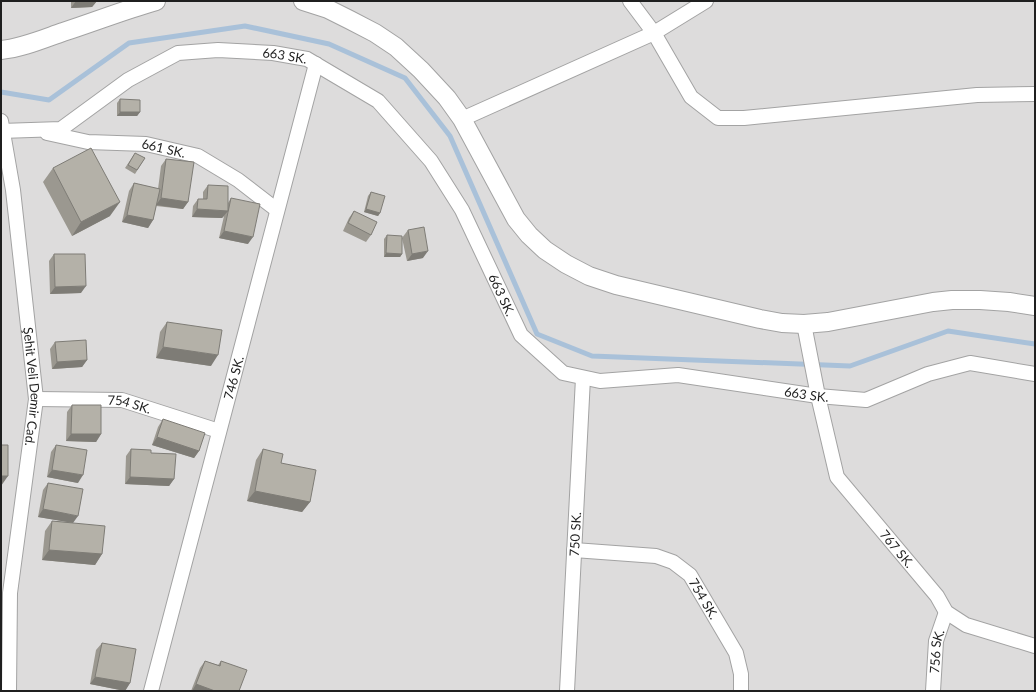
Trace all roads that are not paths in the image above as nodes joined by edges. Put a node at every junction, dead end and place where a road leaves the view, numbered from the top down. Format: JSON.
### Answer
{"nodes":[{"id":1,"x":156,"y":1,"type":"edge"},
{"id":2,"x":303,"y":1,"type":"edge"},
{"id":3,"x":630,"y":1,"type":"edge"},
{"id":4,"x":706,"y":1,"type":"edge"},
{"id":5,"x":329,"y":5,"type":"edge"},
{"id":6,"x":654,"y":33,"type":"junction"},
{"id":7,"x":1,"y":50,"type":"edge"},
{"id":8,"x":316,"y":64,"type":"junction"},
{"id":9,"x":1035,"y":94,"type":"edge"},
{"id":10,"x":462,"y":119,"type":"junction"},
{"id":11,"x":2,"y":128,"type":"edge"},
{"id":12,"x":32,"y":130,"type":"junction"},
{"id":13,"x":277,"y":210,"type":"junction"},
{"id":14,"x":1035,"y":306,"type":"edge"},
{"id":15,"x":804,"y":324,"type":"junction"},
{"id":16,"x":1035,"y":374,"type":"edge"},
{"id":17,"x":583,"y":378,"type":"junction"},
{"id":18,"x":818,"y":392,"type":"junction"},
{"id":19,"x":36,"y":399,"type":"junction"},
{"id":20,"x":219,"y":432,"type":"junction"},
{"id":21,"x":574,"y":550,"type":"junction"},
{"id":22,"x":946,"y":612,"type":"junction"},
{"id":23,"x":1035,"y":646,"type":"edge"},
{"id":24,"x":9,"y":691,"type":"edge"},
{"id":25,"x":150,"y":691,"type":"edge"},
{"id":26,"x":567,"y":691,"type":"edge"},
{"id":27,"x":741,"y":691,"type":"edge"},
{"id":28,"x":934,"y":691,"type":"edge"}],
"edges":[{"from":1,"to":7,"type":"street"},
{"from":2,"to":5,"type":"street"},
{"from":3,"to":6,"type":"street"},
{"from":4,"to":6,"type":"street"},
{"from":5,"to":10,"type":"street"},
{"from":6,"to":9,"type":"street"},
{"from":6,"to":10,"type":"street"},
{"from":8,"to":12,"type":"street","name":"663 SK."},
{"from":8,"to":13,"type":"street","name":"746 SK."},
{"from":8,"to":17,"type":"street","name":"663 SK."},
{"from":10,"to":15,"type":"street"},
{"from":11,"to":12,"type":"street"},
{"from":11,"to":19,"type":"street","name":"Şehit Veli Demir Cad."},
{"from":12,"to":13,"type":"street","name":"661 SK."},
{"from":13,"to":20,"type":"street","name":"746 SK."},
{"from":14,"to":15,"type":"street"},
{"from":15,"to":18,"type":"street","name":"767 SK."},
{"from":16,"to":18,"type":"street","name":"663 SK."},
{"from":17,"to":18,"type":"street","name":"663 SK."},
{"from":17,"to":21,"type":"street","name":"750 SK."},
{"from":18,"to":22,"type":"street","name":"767 SK."},
{"from":19,"to":20,"type":"street","name":"754 SK."},
{"from":19,"to":24,"type":"street","name":"Şehit Veli Demir Cad."},
{"from":20,"to":25,"type":"street","name":"746 SK."},
{"from":21,"to":26,"type":"street","name":"750 SK."},
{"from":21,"to":27,"type":"street","name":"754 SK."},
{"from":22,"to":23,"type":"street","name":"767 SK."},
{"from":22,"to":28,"type":"street","name":"756 SK."}]}
